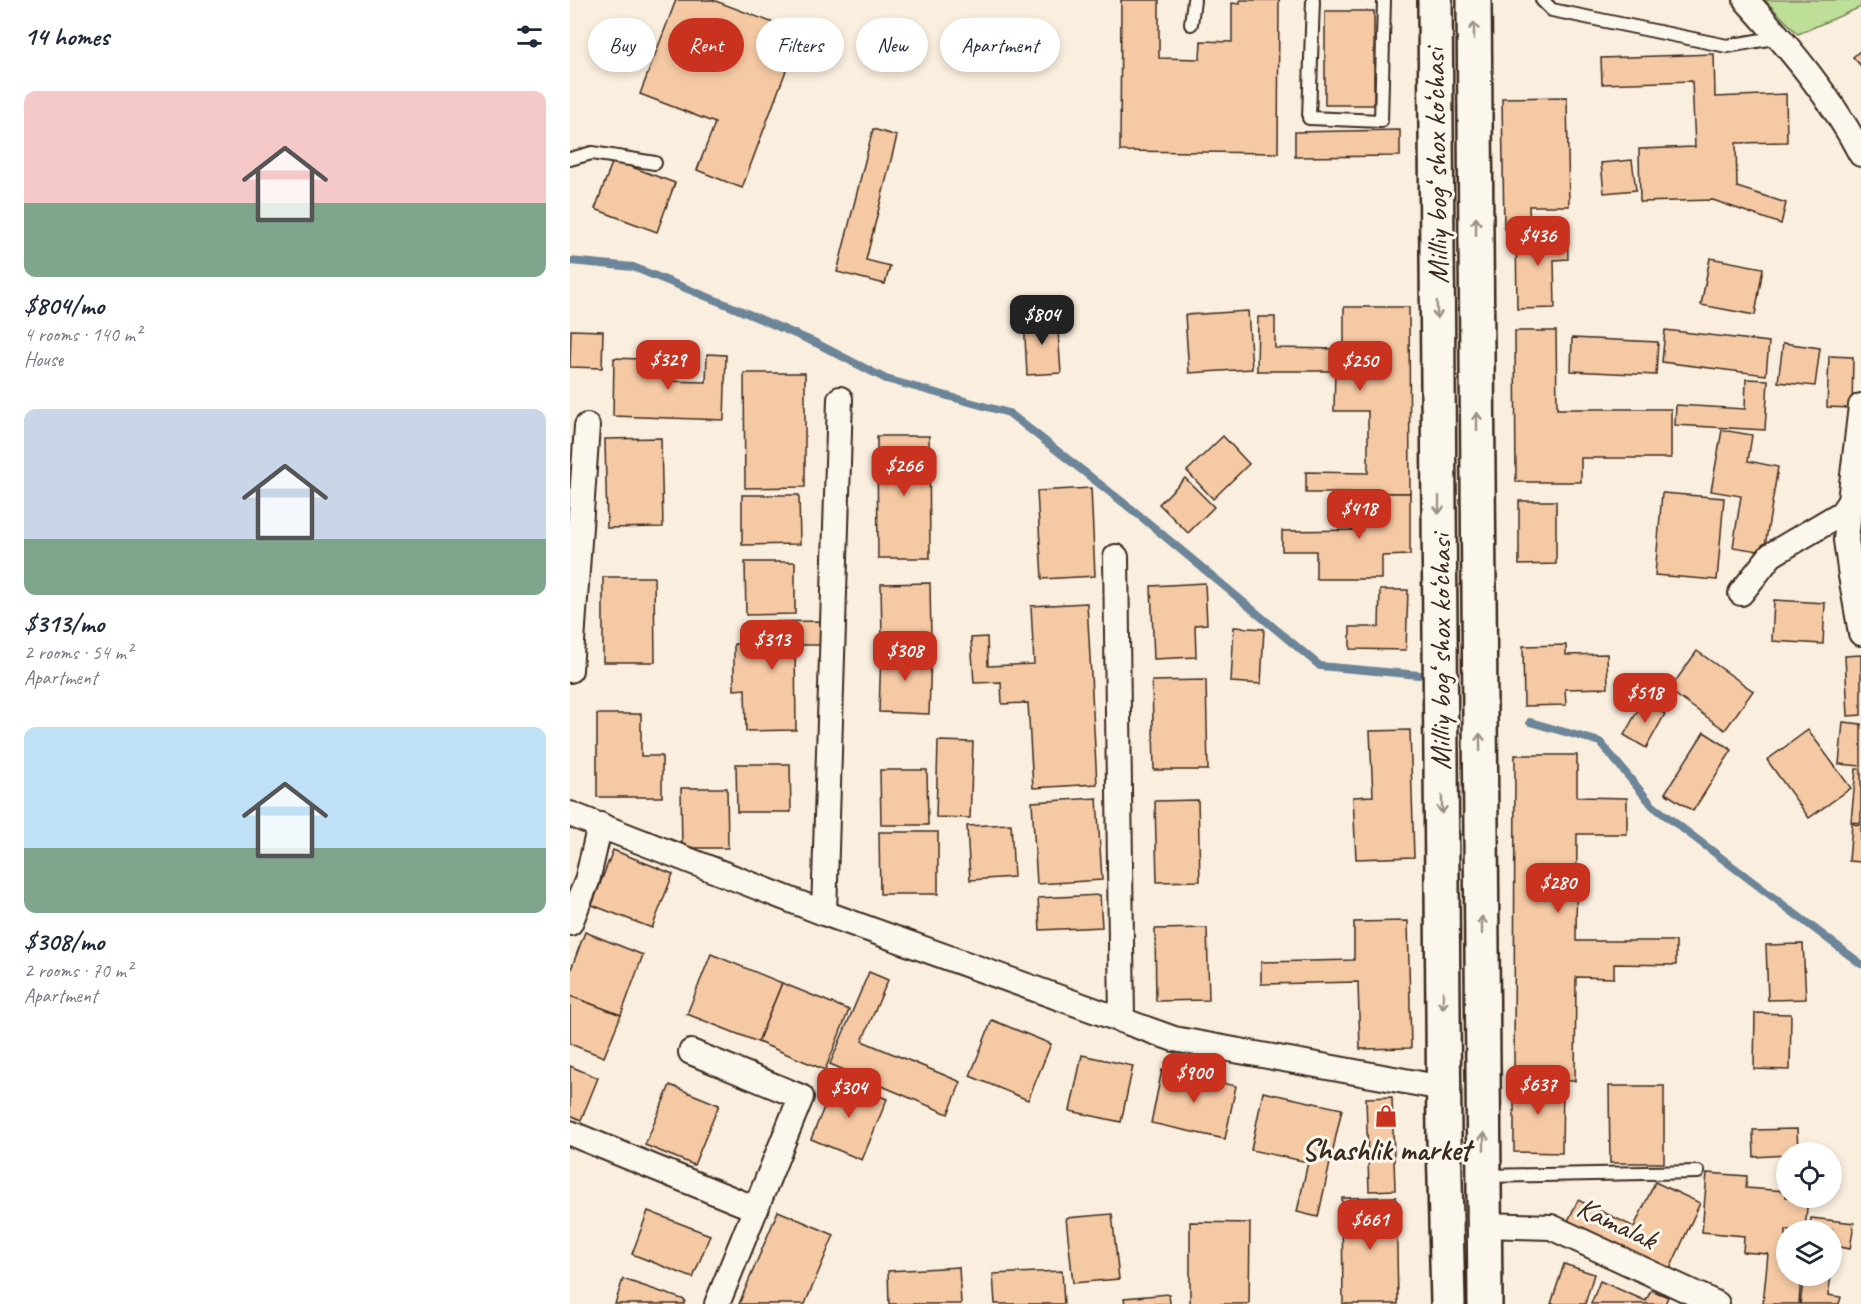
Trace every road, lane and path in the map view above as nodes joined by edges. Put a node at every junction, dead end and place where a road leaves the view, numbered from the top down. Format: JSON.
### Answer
{"nodes":[{"id":1,"x":1194,"y":0,"type":"edge"},
{"id":2,"x":1313,"y":0,"type":"edge"},
{"id":3,"x":1384,"y":0,"type":"edge"},
{"id":4,"x":1435,"y":0,"type":"edge"},
{"id":5,"x":1474,"y":0,"type":"edge"},
{"id":6,"x":1542,"y":0,"type":"edge"},
{"id":7,"x":1746,"y":0,"type":"edge"},
{"id":8,"x":1191,"y":24,"type":"dead end"},
{"id":9,"x":1780,"y":37,"type":"junction"},
{"id":10,"x":1861,"y":154,"type":"edge"},
{"id":11,"x":570,"y":159,"type":"edge"},
{"id":12,"x":655,"y":163,"type":"dead end"},
{"id":13,"x":840,"y":399,"type":"dead end"},
{"id":14,"x":1861,"y":406,"type":"edge"},
{"id":15,"x":587,"y":426,"type":"dead end"},
{"id":16,"x":1439,"y":470,"type":"junction"},
{"id":17,"x":1478,"y":470,"type":"junction"},
{"id":18,"x":1850,"y":501,"type":"junction"},
{"id":19,"x":1116,"y":557,"type":"dead end"},
{"id":20,"x":1741,"y":593,"type":"dead end"},
{"id":21,"x":1861,"y":633,"type":"edge"},
{"id":22,"x":570,"y":670,"type":"edge"},
{"id":23,"x":570,"y":813,"type":"edge"},
{"id":24,"x":600,"y":825,"type":"junction"},
{"id":25,"x":1481,"y":843,"type":"junction"},
{"id":26,"x":1442,"y":844,"type":"junction"},
{"id":27,"x":824,"y":913,"type":"junction"},
{"id":28,"x":570,"y":923,"type":"edge"},
{"id":29,"x":1122,"y":1020,"type":"junction"},
{"id":30,"x":691,"y":1053,"type":"dead end"},
{"id":31,"x":1443,"y":1088,"type":"junction"},
{"id":32,"x":570,"y":1133,"type":"edge"},
{"id":33,"x":1698,"y":1172,"type":"dead end"},
{"id":34,"x":1484,"y":1176,"type":"junction"},
{"id":35,"x":756,"y":1209,"type":"junction"},
{"id":36,"x":1484,"y":1225,"type":"junction"},
{"id":37,"x":717,"y":1304,"type":"edge"},
{"id":38,"x":1448,"y":1304,"type":"edge"},
{"id":39,"x":1485,"y":1304,"type":"edge"},
{"id":40,"x":1717,"y":1304,"type":"edge"}],
"edges":[{"from":1,"to":8,"type":"lane"},
{"from":2,"to":3,"type":"lane"},
{"from":4,"to":16,"type":"main road","name":"Milliy bog‘ shox ko‘chasi","one_way":true},
{"from":17,"to":5,"type":"main road","name":"Milliy bog‘ shox ko‘chasi","one_way":true},
{"from":6,"to":9,"type":"lane"},
{"from":7,"to":9,"type":"street"},
{"from":9,"to":10,"type":"street"},
{"from":11,"to":12,"type":"lane"},
{"from":13,"to":27,"type":"street"},
{"from":14,"to":18,"type":"street"},
{"from":15,"to":22,"type":"street"},
{"from":16,"to":17,"type":"main road"},
{"from":16,"to":26,"type":"main road","name":"Milliy bog‘ shox ko‘chasi","one_way":true},
{"from":25,"to":17,"type":"main road","name":"Milliy bog‘ shox ko‘chasi","one_way":true},
{"from":18,"to":20,"type":"street"},
{"from":18,"to":21,"type":"street"},
{"from":19,"to":29,"type":"street"},
{"from":23,"to":24,"type":"street"},
{"from":24,"to":27,"type":"street"},
{"from":24,"to":28,"type":"street"},
{"from":25,"to":26,"type":"main road"},
{"from":34,"to":25,"type":"main road","name":"Milliy bog‘ shox ko‘chasi","one_way":true},
{"from":26,"to":31,"type":"main road","name":"Milliy bog‘ shox ko‘chasi","one_way":true},
{"from":27,"to":29,"type":"street"},
{"from":29,"to":31,"type":"street"},
{"from":30,"to":35,"type":"street"},
{"from":31,"to":38,"type":"main road","name":"Milliy bog‘ shox ko‘chasi"},
{"from":32,"to":35,"type":"street"},
{"from":33,"to":34,"type":"lane"},
{"from":34,"to":36,"type":"main road","name":"Milliy bog‘ shox ko‘chasi"},
{"from":35,"to":37,"type":"street"},
{"from":36,"to":39,"type":"main road","name":"Milliy bog‘ shox ko‘chasi"},
{"from":36,"to":40,"type":"street","name":"Kamalak"}]}
